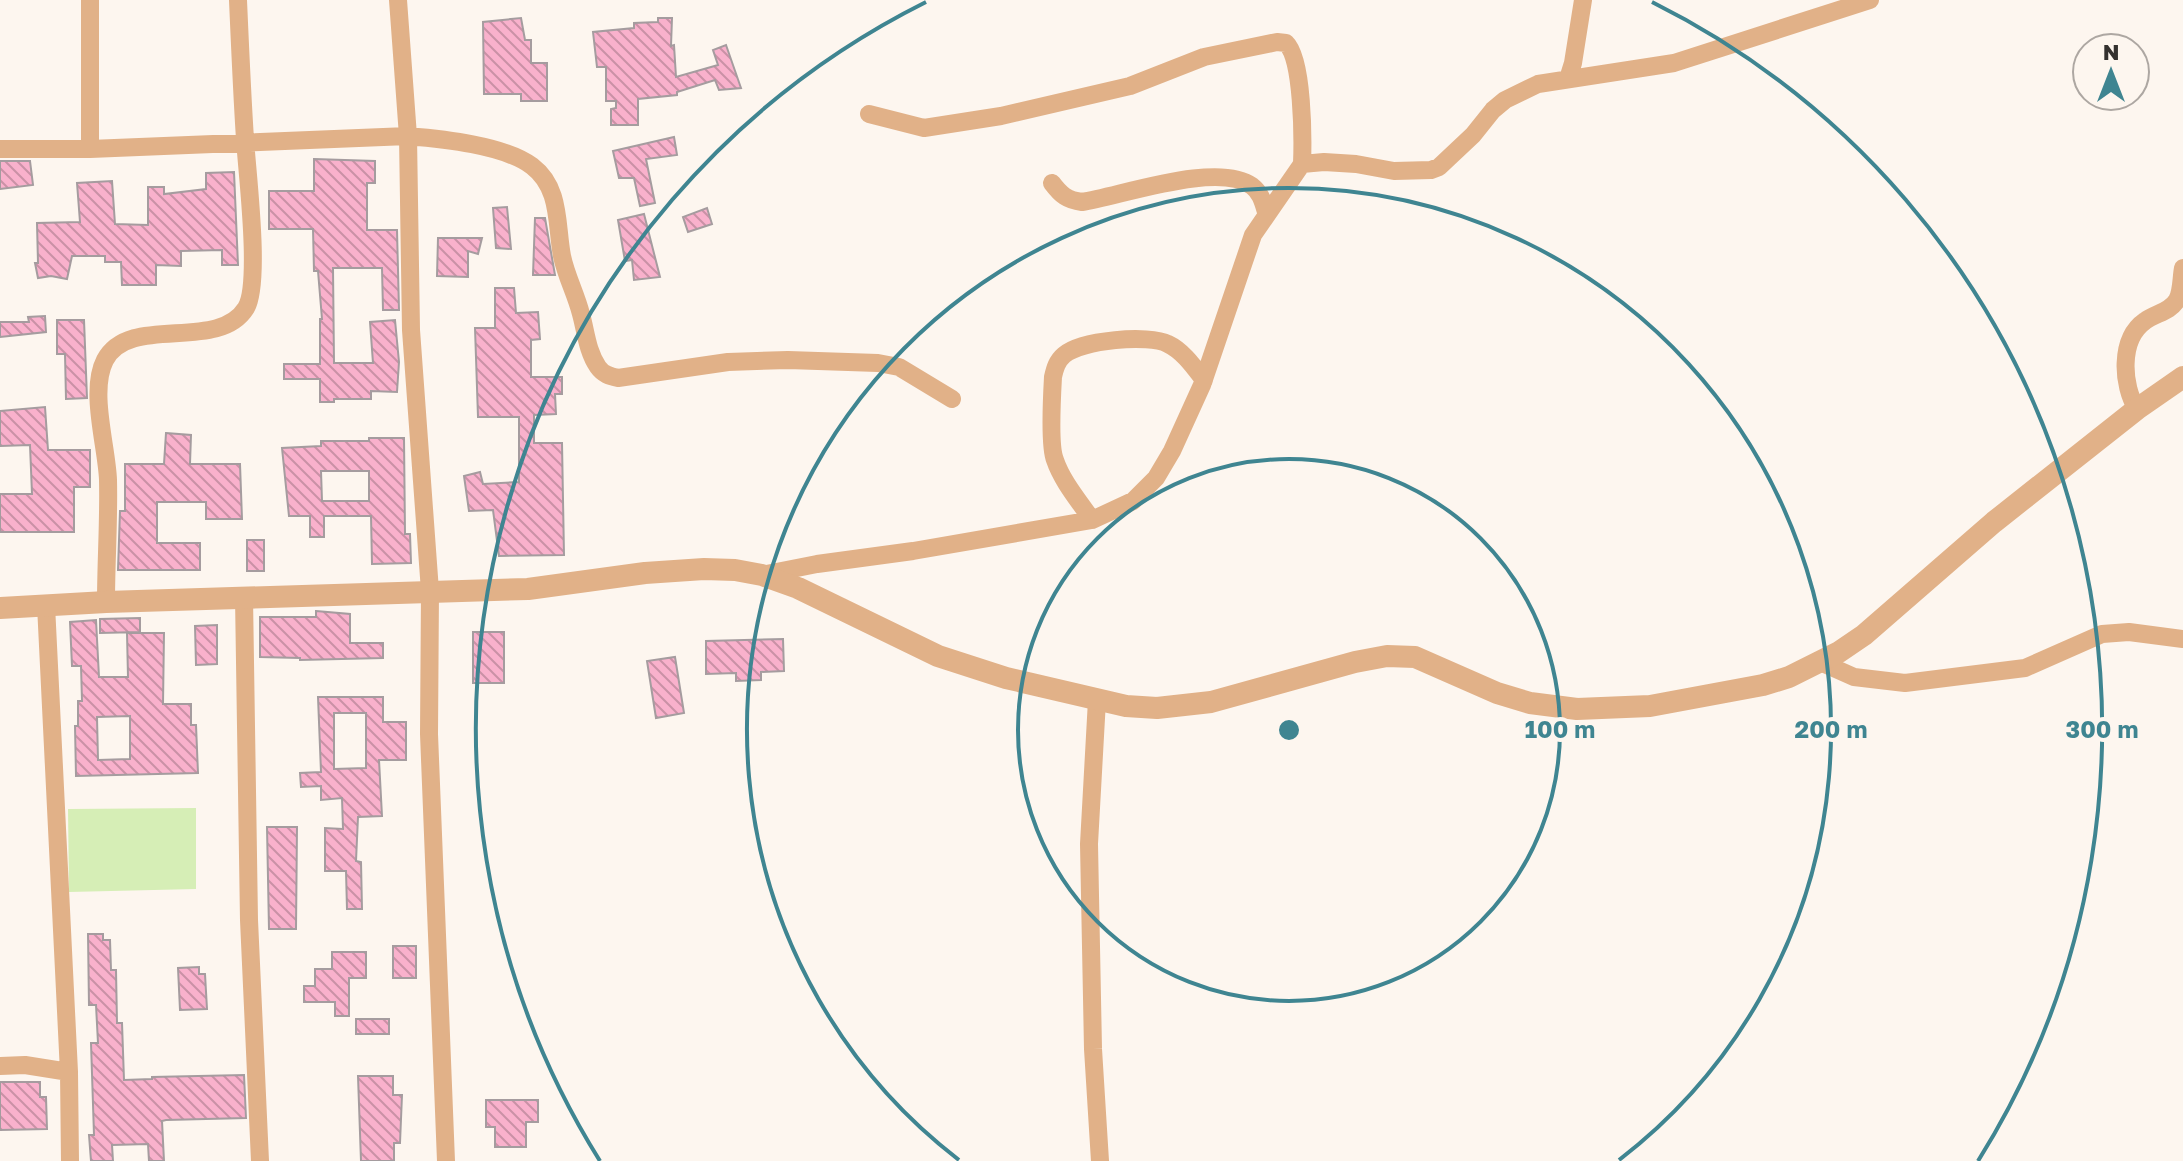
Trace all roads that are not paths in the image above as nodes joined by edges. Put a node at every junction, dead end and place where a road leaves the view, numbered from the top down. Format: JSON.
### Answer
{"nodes":[{"id":1,"x":90,"y":0,"type":"edge"},
{"id":2,"x":238,"y":0,"type":"edge"},
{"id":3,"x":398,"y":0,"type":"edge"},
{"id":4,"x":1583,"y":0,"type":"edge"},
{"id":5,"x":1870,"y":0,"type":"edge"},
{"id":6,"x":1568,"y":79,"type":"junction"},
{"id":7,"x":869,"y":114,"type":"dead end"},
{"id":8,"x":408,"y":136,"type":"junction"},
{"id":9,"x":246,"y":143,"type":"junction"},
{"id":10,"x":0,"y":149,"type":"edge"},
{"id":11,"x":90,"y":149,"type":"junction"},
{"id":12,"x":1302,"y":164,"type":"junction"},
{"id":13,"x":1052,"y":183,"type":"dead end"},
{"id":14,"x":1266,"y":212,"type":"junction"},
{"id":15,"x":2183,"y":268,"type":"edge"},
{"id":16,"x":2183,"y":377,"type":"edge"},
{"id":17,"x":1204,"y":380,"type":"junction"},
{"id":18,"x":952,"y":399,"type":"dead end"},
{"id":19,"x":2137,"y":409,"type":"junction"},
{"id":20,"x":1092,"y":520,"type":"junction"},
{"id":21,"x":762,"y":575,"type":"junction"},
{"id":22,"x":430,"y":591,"type":"junction"},
{"id":23,"x":244,"y":597,"type":"junction"},
{"id":24,"x":106,"y":602,"type":"junction"},
{"id":25,"x":46,"y":605,"type":"junction"},
{"id":26,"x":0,"y":608,"type":"edge"},
{"id":27,"x":2183,"y":639,"type":"edge"},
{"id":28,"x":1818,"y":661,"type":"junction"},
{"id":29,"x":1097,"y":700,"type":"junction"},
{"id":30,"x":0,"y":1066,"type":"edge"},
{"id":31,"x":69,"y":1072,"type":"junction"},
{"id":32,"x":70,"y":1161,"type":"edge"},
{"id":33,"x":260,"y":1161,"type":"edge"},
{"id":34,"x":446,"y":1161,"type":"edge"},
{"id":35,"x":1100,"y":1161,"type":"edge"}],
"edges":[{"from":1,"to":11,"type":"street"},
{"from":2,"to":9,"type":"street"},
{"from":3,"to":8,"type":"street"},
{"from":4,"to":6,"type":"street"},
{"from":5,"to":6,"type":"street"},
{"from":6,"to":12,"type":"street"},
{"from":7,"to":12,"type":"street"},
{"from":8,"to":9,"type":"street"},
{"from":8,"to":18,"type":"street"},
{"from":8,"to":22,"type":"street"},
{"from":9,"to":11,"type":"street"},
{"from":9,"to":24,"type":"street"},
{"from":10,"to":11,"type":"street"},
{"from":12,"to":14,"type":"street"},
{"from":13,"to":14,"type":"street"},
{"from":14,"to":17,"type":"street"},
{"from":15,"to":19,"type":"street"},
{"from":16,"to":19,"type":"street"},
{"from":17,"to":20,"type":"street"},
{"from":17,"to":20,"type":"street"},
{"from":19,"to":28,"type":"street"},
{"from":20,"to":21,"type":"street"},
{"from":21,"to":22,"type":"street"},
{"from":21,"to":29,"type":"street"},
{"from":22,"to":23,"type":"street"},
{"from":22,"to":34,"type":"street"},
{"from":23,"to":24,"type":"street"},
{"from":23,"to":33,"type":"street"},
{"from":24,"to":25,"type":"street"},
{"from":25,"to":26,"type":"street"},
{"from":25,"to":31,"type":"street"},
{"from":27,"to":28,"type":"street"},
{"from":28,"to":29,"type":"street"},
{"from":29,"to":35,"type":"street"},
{"from":30,"to":31,"type":"street"},
{"from":31,"to":32,"type":"street"}]}
